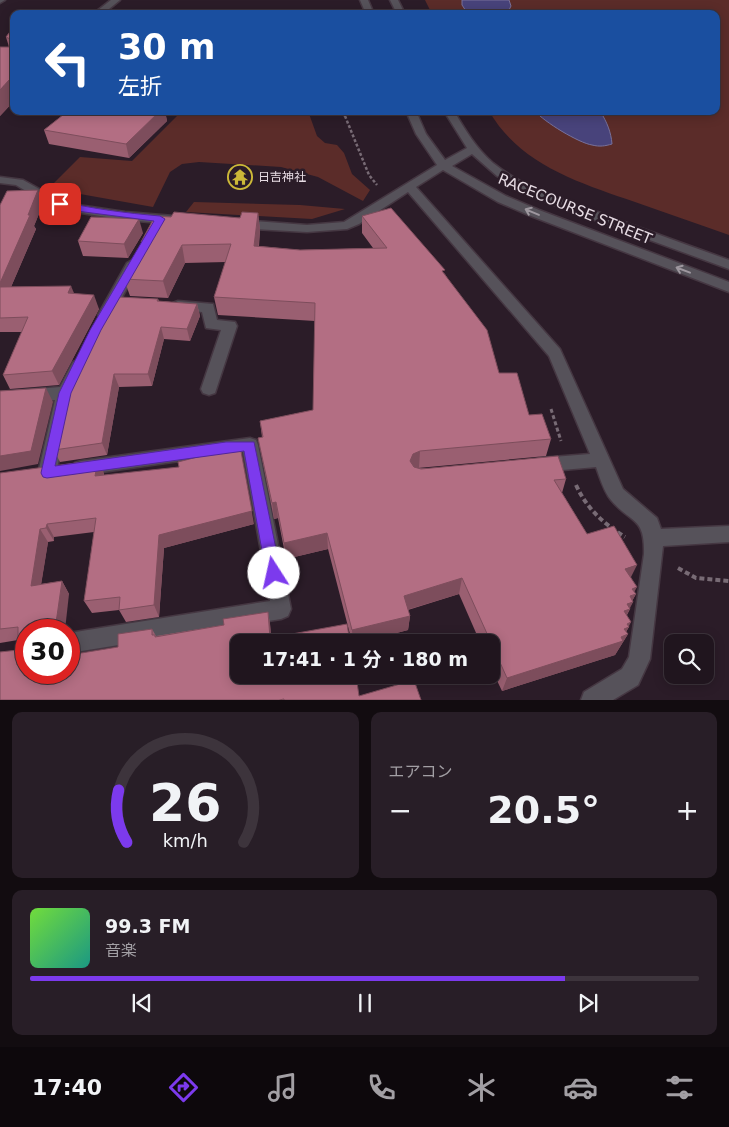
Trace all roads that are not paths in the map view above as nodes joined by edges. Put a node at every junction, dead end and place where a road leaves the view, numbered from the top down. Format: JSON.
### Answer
{"nodes":[{"id":1,"x":116,"y":0,"type":"edge"},
{"id":2,"x":102,"y":10,"type":"edge"},
{"id":3,"x":414,"y":115,"type":"edge"},
{"id":4,"x":451,"y":115,"type":"edge"},
{"id":5,"x":472,"y":150,"type":"junction"},
{"id":6,"x":443,"y":165,"type":"junction"},
{"id":7,"x":0,"y":180,"type":"edge"},
{"id":8,"x":410,"y":187,"type":"junction"},
{"id":9,"x":160,"y":219,"type":"junction"},
{"id":10,"x":190,"y":221,"type":"edge"},
{"id":11,"x":229,"y":223,"type":"edge"},
{"id":12,"x":150,"y":236,"type":"edge"},
{"id":13,"x":141,"y":252,"type":"edge"},
{"id":14,"x":729,"y":265,"type":"edge"},
{"id":15,"x":729,"y":287,"type":"edge"},
{"id":16,"x":112,"y":302,"type":"junction"},
{"id":17,"x":131,"y":303,"type":"edge"},
{"id":18,"x":161,"y":305,"type":"edge"},
{"id":19,"x":96,"y":330,"type":"edge"},
{"id":20,"x":82,"y":357,"type":"edge"},
{"id":21,"x":209,"y":389,"type":"dead end"},
{"id":22,"x":65,"y":393,"type":"junction"},
{"id":23,"x":0,"y":398,"type":"edge"},
{"id":24,"x":600,"y":460,"type":"junction"},
{"id":25,"x":528,"y":466,"type":"edge"},
{"id":26,"x":47,"y":473,"type":"junction"},
{"id":27,"x":28,"y":475,"type":"edge"},
{"id":28,"x":729,"y":534,"type":"edge"},
{"id":29,"x":654,"y":546,"type":"junction"},
{"id":30,"x":80,"y":641,"type":"edge"},
{"id":31,"x":592,"y":700,"type":"edge"}],
"edges":[{"from":1,"to":2,"type":"street"},
{"from":3,"to":6,"type":"street","name":"RACECOURSE STREET"},
{"from":4,"to":5,"type":"street","name":"RACECOURSE STREET"},
{"from":5,"to":6,"type":"street"},
{"from":5,"to":14,"type":"street","name":"RACECOURSE STREET"},
{"from":6,"to":8,"type":"street"},
{"from":15,"to":6,"type":"street","name":"RACECOURSE STREET","one_way":true},
{"from":7,"to":9,"type":"street"},
{"from":8,"to":11,"type":"street"},
{"from":8,"to":24,"type":"street"},
{"from":9,"to":10,"type":"street"},
{"from":9,"to":12,"type":"street"},
{"from":13,"to":16,"type":"street"},
{"from":16,"to":17,"type":"street"},
{"from":16,"to":19,"type":"street"},
{"from":18,"to":21,"type":"street"},
{"from":20,"to":22,"type":"street"},
{"from":22,"to":23,"type":"street"},
{"from":22,"to":26,"type":"street"},
{"from":24,"to":25,"type":"street"},
{"from":24,"to":29,"type":"street"},
{"from":26,"to":27,"type":"street"},
{"from":26,"to":30,"type":"street"},
{"from":28,"to":29,"type":"street"},
{"from":29,"to":31,"type":"street"}]}
